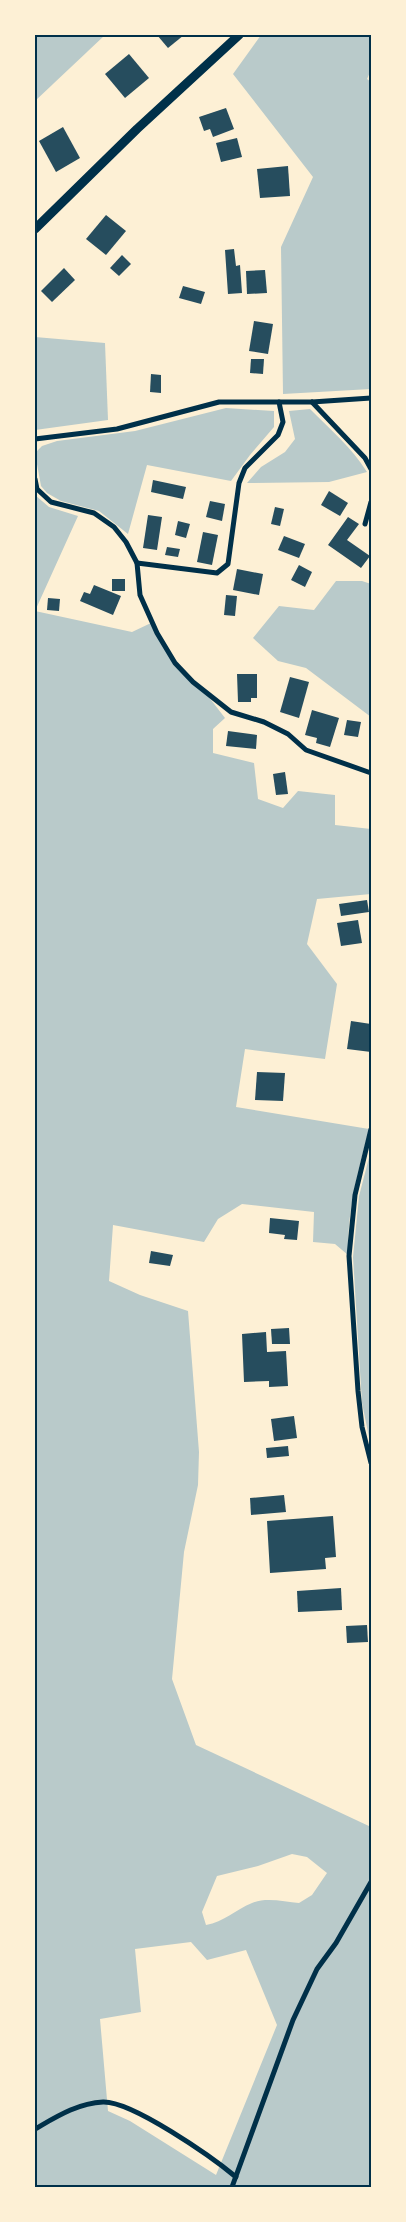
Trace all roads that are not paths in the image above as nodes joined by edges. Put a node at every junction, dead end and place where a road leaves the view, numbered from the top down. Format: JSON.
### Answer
{"nodes":[{"id":1,"x":239,"y":35,"type":"edge"},
{"id":2,"x":35,"y":229,"type":"edge"},
{"id":3,"x":371,"y":398,"type":"edge"},
{"id":4,"x":279,"y":402,"type":"junction"},
{"id":5,"x":312,"y":402,"type":"junction"},
{"id":6,"x":35,"y":439,"type":"edge"},
{"id":7,"x":371,"y":469,"type":"edge"},
{"id":8,"x":35,"y":479,"type":"edge"},
{"id":9,"x":371,"y":502,"type":"edge"},
{"id":10,"x":364,"y":524,"type":"dead end"},
{"id":11,"x":137,"y":562,"type":"junction"},
{"id":12,"x":371,"y":773,"type":"edge"},
{"id":13,"x":371,"y":1129,"type":"edge"},
{"id":14,"x":371,"y":1463,"type":"edge"},
{"id":15,"x":371,"y":1882,"type":"edge"},
{"id":16,"x":35,"y":2129,"type":"edge"},
{"id":17,"x":236,"y":2177,"type":"junction"},
{"id":18,"x":232,"y":2187,"type":"edge"}],
"edges":[{"from":1,"to":2,"type":"street"},
{"from":3,"to":5,"type":"street"},
{"from":4,"to":5,"type":"street"},
{"from":4,"to":6,"type":"street"},
{"from":4,"to":11,"type":"street"},
{"from":5,"to":7,"type":"street"},
{"from":8,"to":11,"type":"street"},
{"from":9,"to":10,"type":"street"},
{"from":11,"to":12,"type":"street"},
{"from":13,"to":14,"type":"street"},
{"from":15,"to":17,"type":"street"},
{"from":16,"to":17,"type":"street"},
{"from":17,"to":18,"type":"street"}]}
